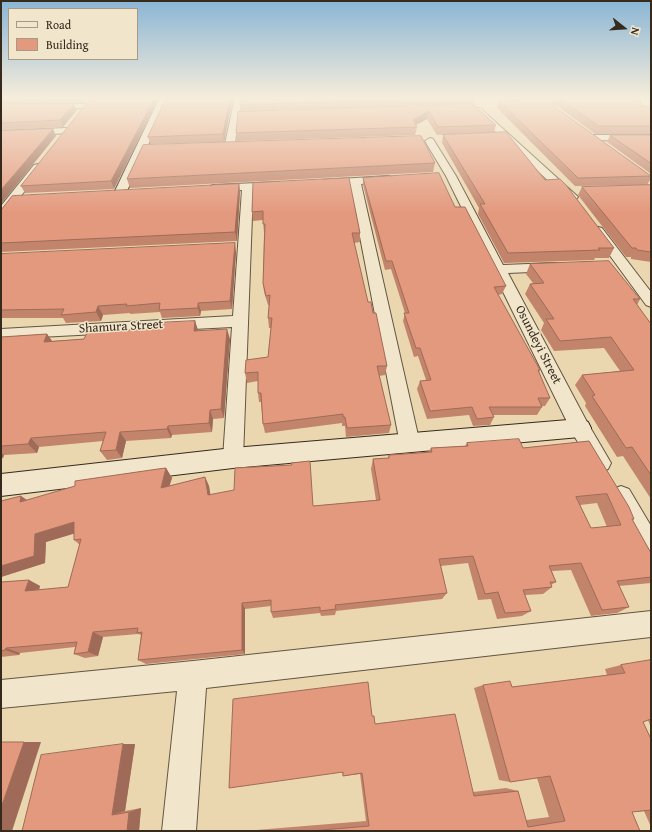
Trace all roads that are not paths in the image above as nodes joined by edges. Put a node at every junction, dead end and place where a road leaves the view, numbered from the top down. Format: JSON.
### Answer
{"nodes":[{"id":1,"x":62,"y":136,"type":"edge"},
{"id":2,"x":146,"y":136,"type":"edge"},
{"id":3,"x":231,"y":136,"type":"edge"},
{"id":4,"x":505,"y":136,"type":"joint"},
{"id":5,"x":490,"y":137,"type":"edge"},
{"id":6,"x":651,"y":138,"type":"edge"},
{"id":7,"x":430,"y":140,"type":"dead end"},
{"id":8,"x":56,"y":144,"type":"edge"},
{"id":9,"x":230,"y":144,"type":"edge"},
{"id":10,"x":604,"y":146,"type":"edge"},
{"id":11,"x":155,"y":148,"type":"edge"},
{"id":12,"x":140,"y":149,"type":"junction"},
{"id":13,"x":46,"y":156,"type":"edge"},
{"id":14,"x":403,"y":178,"type":"edge"},
{"id":15,"x":355,"y":181,"type":"junction"},
{"id":16,"x":309,"y":183,"type":"edge"},
{"id":17,"x":294,"y":184,"type":"edge"},
{"id":18,"x":248,"y":187,"type":"junction"},
{"id":19,"x":203,"y":189,"type":"edge"},
{"id":20,"x":582,"y":190,"type":"edge"},
{"id":21,"x":567,"y":191,"type":"junction"},
{"id":22,"x":135,"y":192,"type":"edge"},
{"id":23,"x":116,"y":193,"type":"joint"},
{"id":24,"x":28,"y":198,"type":"edge"},
{"id":25,"x":12,"y":199,"type":"junction"},
{"id":26,"x":580,"y":208,"type":"edge"},
{"id":27,"x":1,"y":214,"type":"edge"},
{"id":28,"x":589,"y":220,"type":"edge"},
{"id":29,"x":229,"y":246,"type":"edge"},
{"id":30,"x":245,"y":246,"type":"junction"},
{"id":31,"x":607,"y":265,"type":"edge"},
{"id":32,"x":623,"y":265,"type":"junction"},
{"id":33,"x":568,"y":266,"type":"edge"},
{"id":34,"x":498,"y":269,"type":"junction"},
{"id":35,"x":651,"y":302,"type":"edge"},
{"id":36,"x":240,"y":321,"type":"junction"},
{"id":37,"x":1,"y":334,"type":"edge"},
{"id":38,"x":580,"y":428,"type":"junction"},
{"id":39,"x":410,"y":444,"type":"junction"},
{"id":40,"x":233,"y":458,"type":"junction"},
{"id":41,"x":1,"y":485,"type":"edge"},
{"id":42,"x":651,"y":548,"type":"edge"},
{"id":43,"x":651,"y":624,"type":"edge"},
{"id":44,"x":193,"y":675,"type":"junction"},
{"id":45,"x":1,"y":694,"type":"edge"},
{"id":46,"x":180,"y":831,"type":"edge"}],
"edges":[{"from":1,"to":8,"type":"street"},
{"from":2,"to":12,"type":"street"},
{"from":3,"to":9,"type":"street"},
{"from":4,"to":5,"type":"street"},
{"from":4,"to":21,"type":"street"},
{"from":6,"to":10,"type":"street"},
{"from":7,"to":34,"type":"street","name":"Osundeyi Street"},
{"from":11,"to":12,"type":"street"},
{"from":12,"to":23,"type":"street"},
{"from":13,"to":25,"type":"street"},
{"from":14,"to":15,"type":"street"},
{"from":15,"to":16,"type":"street"},
{"from":15,"to":39,"type":"street"},
{"from":17,"to":18,"type":"street"},
{"from":18,"to":19,"type":"street"},
{"from":18,"to":30,"type":"street"},
{"from":20,"to":21,"type":"street"},
{"from":21,"to":26,"type":"street"},
{"from":22,"to":23,"type":"street"},
{"from":24,"to":25,"type":"street"},
{"from":25,"to":27,"type":"street"},
{"from":28,"to":32,"type":"street"},
{"from":29,"to":30,"type":"street"},
{"from":30,"to":36,"type":"street"},
{"from":31,"to":32,"type":"street"},
{"from":32,"to":35,"type":"street"},
{"from":33,"to":34,"type":"street"},
{"from":34,"to":38,"type":"street","name":"Osundeyi Street"},
{"from":36,"to":37,"type":"street","name":"Shamura Street"},
{"from":36,"to":40,"type":"street"},
{"from":38,"to":39,"type":"street"},
{"from":38,"to":42,"type":"street","name":"Osundeyi Street"},
{"from":39,"to":40,"type":"street"},
{"from":40,"to":41,"type":"street"},
{"from":43,"to":44,"type":"street"},
{"from":44,"to":45,"type":"street"},
{"from":44,"to":46,"type":"street"}]}
